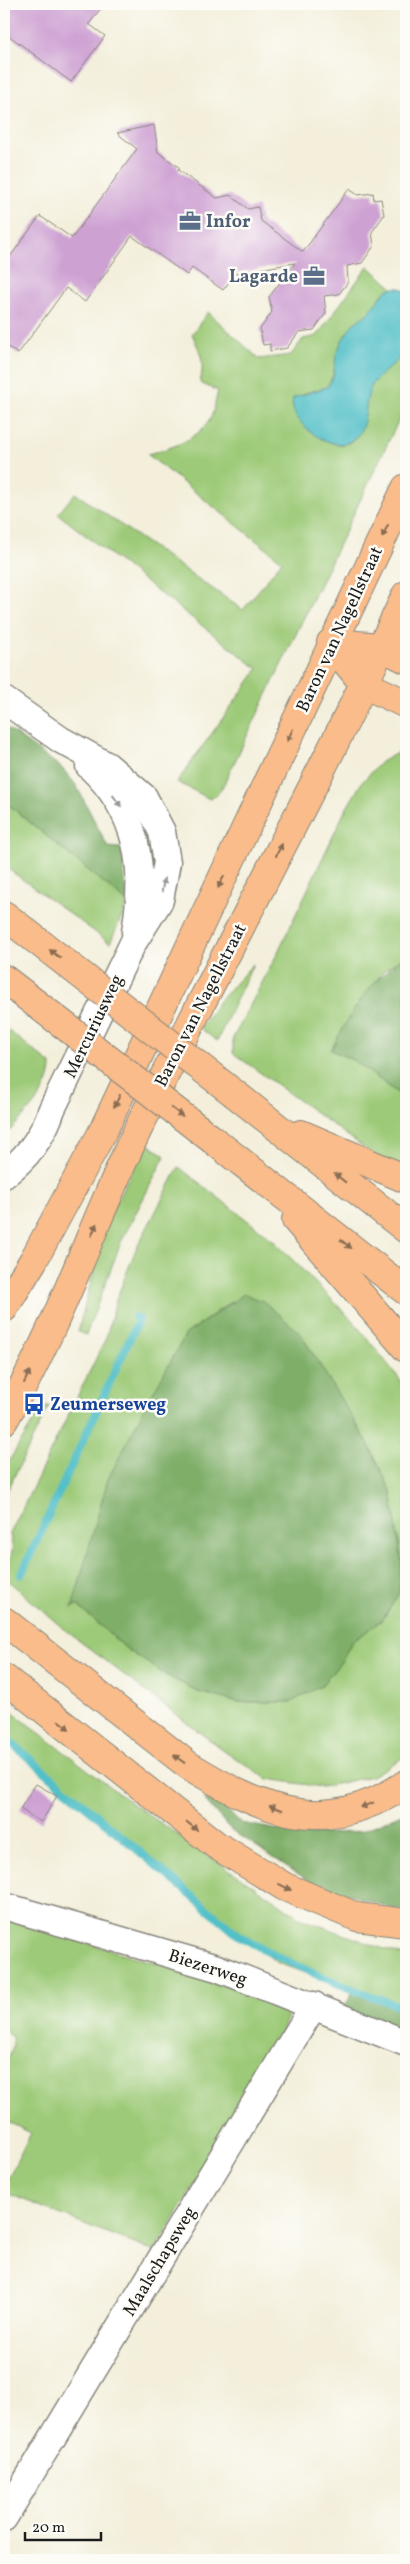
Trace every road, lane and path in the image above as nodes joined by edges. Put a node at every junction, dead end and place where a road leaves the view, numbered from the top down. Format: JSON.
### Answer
{"nodes":[{"id":1,"x":406,"y":488,"type":"edge"},
{"id":2,"x":406,"y":595,"type":"edge"},
{"id":3,"x":331,"y":643,"type":"junction"},
{"id":4,"x":382,"y":647,"type":"junction"},
{"id":5,"x":406,"y":659,"type":"edge"},
{"id":6,"x":364,"y":684,"type":"junction"},
{"id":7,"x":4,"y":700,"type":"edge"},
{"id":8,"x":406,"y":704,"type":"edge"},
{"id":9,"x":4,"y":915,"type":"edge"},
{"id":10,"x":4,"y":979,"type":"edge"},
{"id":11,"x":52,"y":1109,"type":"junction"},
{"id":12,"x":267,"y":1120,"type":"junction"},
{"id":13,"x":4,"y":1151,"type":"edge"},
{"id":14,"x":252,"y":1170,"type":"junction"},
{"id":15,"x":4,"y":1176,"type":"edge"},
{"id":16,"x":406,"y":1179,"type":"edge"},
{"id":17,"x":406,"y":1229,"type":"edge"},
{"id":18,"x":406,"y":1291,"type":"edge"},
{"id":19,"x":4,"y":1308,"type":"edge"},
{"id":20,"x":406,"y":1348,"type":"edge"},
{"id":21,"x":4,"y":1420,"type":"edge"},
{"id":22,"x":4,"y":1621,"type":"edge"},
{"id":23,"x":4,"y":1678,"type":"edge"},
{"id":24,"x":406,"y":1784,"type":"edge"},
{"id":25,"x":4,"y":1906,"type":"edge"},
{"id":26,"x":406,"y":1924,"type":"edge"},
{"id":27,"x":314,"y":2005,"type":"junction"},
{"id":28,"x":406,"y":2044,"type":"edge"},
{"id":29,"x":4,"y":2518,"type":"edge"}],
"edges":[{"from":1,"to":3,"type":"main road","name":"Baron van Nagellstraat","one_way":true},
{"from":2,"to":4,"type":"main road","name":"Baron van Nagellstraat"},
{"from":3,"to":4,"type":"main road"},
{"from":3,"to":6,"type":"main road"},
{"from":3,"to":19,"type":"main road","name":"Baron van Nagellstraat","one_way":true},
{"from":4,"to":5,"type":"main road"},
{"from":4,"to":6,"type":"main road","name":"Baron van Nagellstraat"},
{"from":6,"to":8,"type":"main road"},
{"from":21,"to":6,"type":"main road","name":"Baron van Nagellstraat","one_way":true},
{"from":7,"to":11,"type":"street","name":"Mercuriusweg"},
{"from":12,"to":9,"type":"main road","one_way":true,"bridge":true},
{"from":10,"to":14,"type":"main road","one_way":true,"bridge":true},
{"from":11,"to":13,"type":"street","name":"Mercuriusweg"},
{"from":11,"to":15,"type":"street","name":"Mercuriusweg"},
{"from":12,"to":16,"type":"main road"},
{"from":17,"to":12,"type":"main road","one_way":true},
{"from":14,"to":18,"type":"main road","one_way":true},
{"from":14,"to":20,"type":"main road"},
{"from":24,"to":22,"type":"main road","one_way":true},
{"from":23,"to":26,"type":"main road","one_way":true},
{"from":25,"to":27,"type":"street","name":"Biezerweg"},
{"from":27,"to":28,"type":"street","name":"Biezerweg"},
{"from":27,"to":29,"type":"street","name":"Maalschapsweg"}]}
